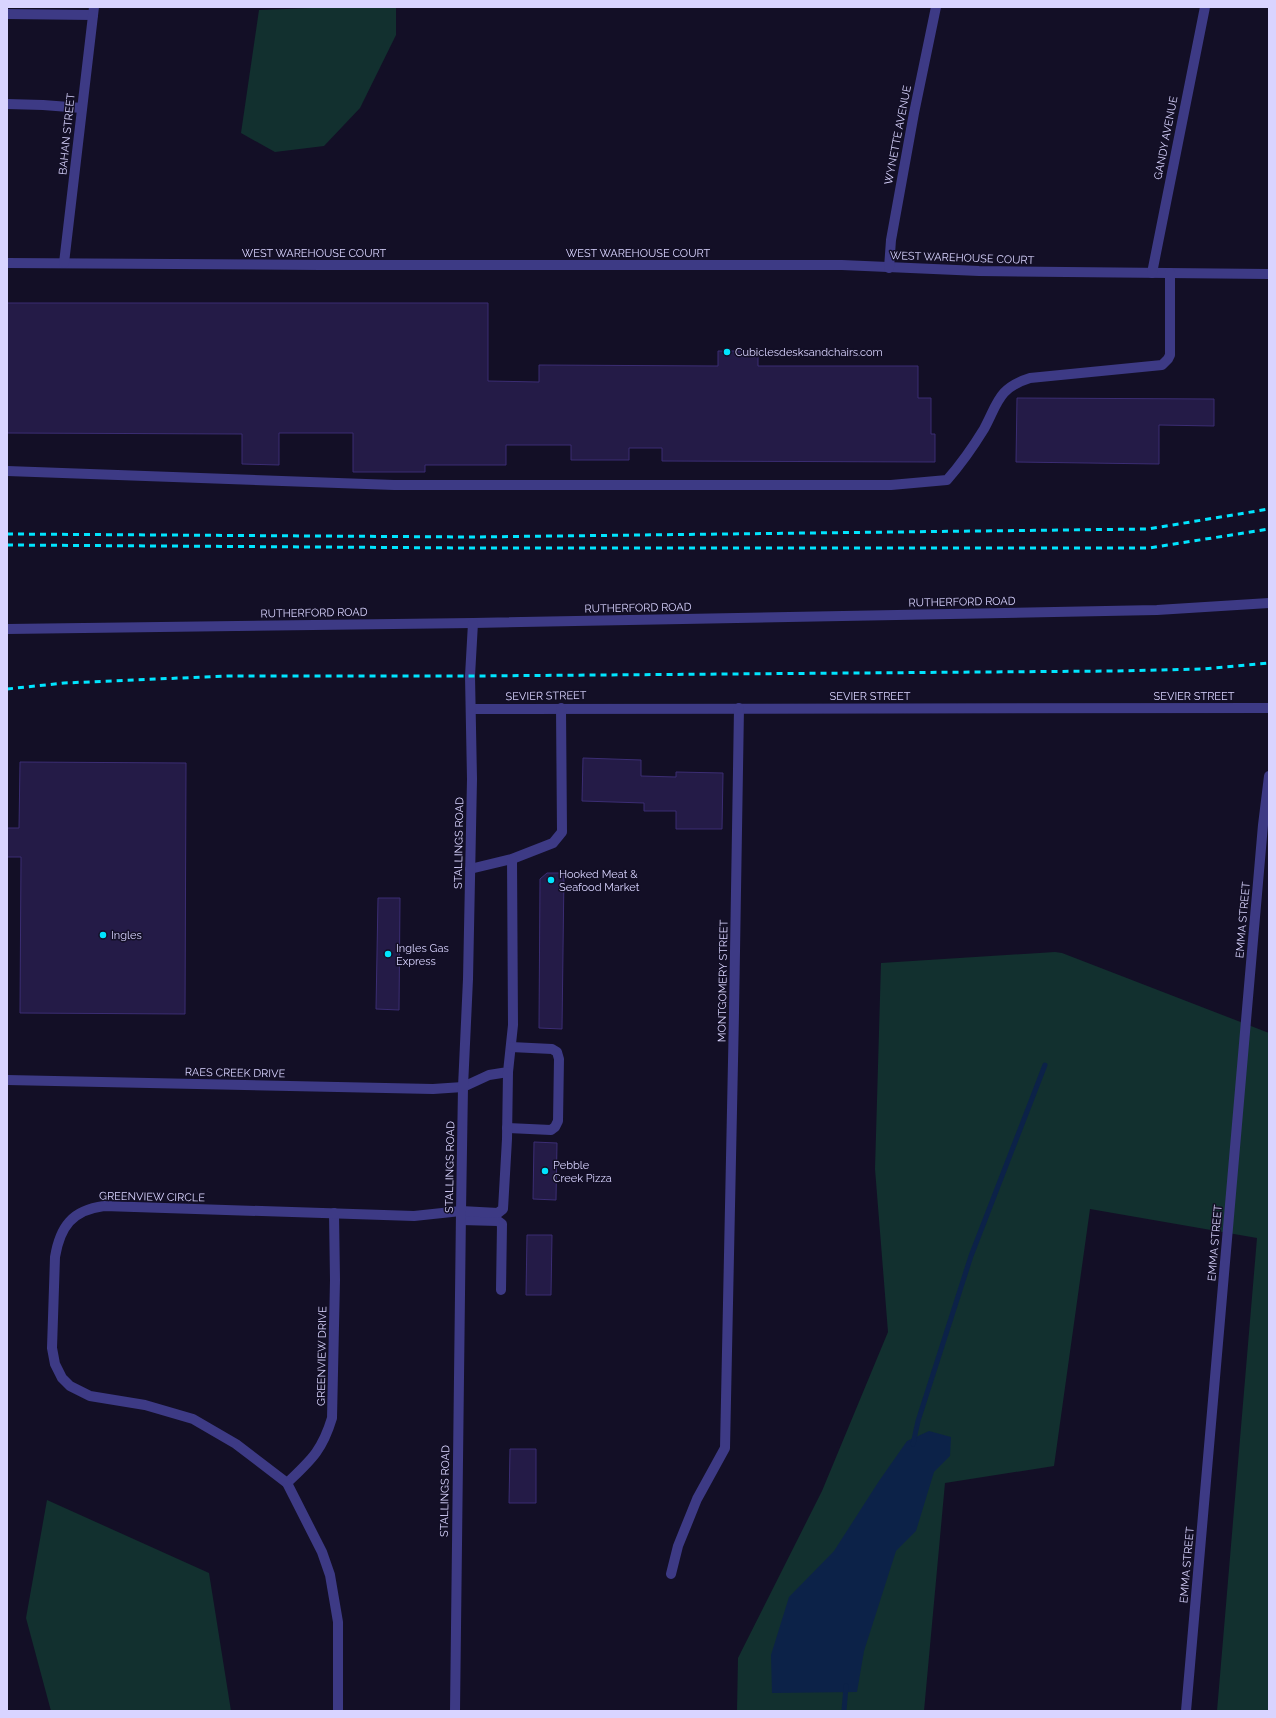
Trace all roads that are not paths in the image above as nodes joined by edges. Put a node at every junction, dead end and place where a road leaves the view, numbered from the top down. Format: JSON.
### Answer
{"nodes":[{"id":1,"x":936,"y":7,"type":"edge"},
{"id":2,"x":1205,"y":7,"type":"edge"},
{"id":3,"x":93,"y":11,"type":"edge"},
{"id":4,"x":7,"y":14,"type":"edge"},
{"id":5,"x":7,"y":104,"type":"edge"},
{"id":6,"x":82,"y":108,"type":"junction"},
{"id":7,"x":7,"y":263,"type":"edge"},
{"id":8,"x":64,"y":263,"type":"junction"},
{"id":9,"x":888,"y":268,"type":"junction"},
{"id":10,"x":1152,"y":273,"type":"junction"},
{"id":11,"x":1170,"y":273,"type":"junction"},
{"id":12,"x":1269,"y":274,"type":"edge"},
{"id":13,"x":7,"y":471,"type":"edge"},
{"id":14,"x":1269,"y":603,"type":"edge"},
{"id":15,"x":473,"y":623,"type":"junction"},
{"id":16,"x":7,"y":629,"type":"edge"},
{"id":17,"x":561,"y":708,"type":"junction"},
{"id":18,"x":738,"y":708,"type":"junction"},
{"id":19,"x":1269,"y":708,"type":"edge"},
{"id":20,"x":471,"y":709,"type":"junction"},
{"id":21,"x":1269,"y":776,"type":"edge"},
{"id":22,"x":512,"y":859,"type":"junction"},
{"id":23,"x":470,"y":869,"type":"junction"},
{"id":24,"x":511,"y":1047,"type":"junction"},
{"id":25,"x":508,"y":1072,"type":"junction"},
{"id":26,"x":7,"y":1080,"type":"edge"},
{"id":27,"x":463,"y":1087,"type":"junction"},
{"id":28,"x":507,"y":1128,"type":"junction"},
{"id":29,"x":334,"y":1213,"type":"junction"},
{"id":30,"x":461,"y":1216,"type":"junction"},
{"id":31,"x":501,"y":1290,"type":"dead end"},
{"id":32,"x":287,"y":1483,"type":"junction"},
{"id":33,"x":672,"y":1574,"type":"dead end"},
{"id":34,"x":338,"y":1711,"type":"edge"},
{"id":35,"x":455,"y":1711,"type":"edge"},
{"id":36,"x":1186,"y":1711,"type":"edge"}],
"edges":[{"from":1,"to":9,"type":"street","name":"WYNETTE AVENUE"},
{"from":2,"to":10,"type":"street","name":"GANDY AVENUE"},
{"from":3,"to":4,"type":"street"},
{"from":3,"to":6,"type":"street","name":"BAHAN STREET"},
{"from":5,"to":6,"type":"street"},
{"from":6,"to":8,"type":"street","name":"BAHAN STREET"},
{"from":7,"to":8,"type":"street","name":"WEST WAREHOUSE COURT"},
{"from":8,"to":9,"type":"street","name":"WEST WAREHOUSE COURT"},
{"from":9,"to":10,"type":"street","name":"WEST WAREHOUSE COURT"},
{"from":10,"to":11,"type":"street","name":"WEST WAREHOUSE COURT"},
{"from":11,"to":12,"type":"street","name":"WEST WAREHOUSE COURT"},
{"from":11,"to":13,"type":"street"},
{"from":14,"to":15,"type":"street","name":"RUTHERFORD ROAD"},
{"from":15,"to":16,"type":"street","name":"RUTHERFORD ROAD"},
{"from":15,"to":20,"type":"street","name":"STALLINGS ROAD"},
{"from":17,"to":18,"type":"street","name":"SEVIER STREET"},
{"from":17,"to":20,"type":"street","name":"SEVIER STREET"},
{"from":17,"to":22,"type":"street"},
{"from":18,"to":19,"type":"street","name":"SEVIER STREET"},
{"from":18,"to":33,"type":"street","name":"MONTGOMERY STREET"},
{"from":20,"to":23,"type":"street","name":"STALLINGS ROAD"},
{"from":21,"to":36,"type":"street","name":"EMMA STREET"},
{"from":22,"to":23,"type":"street"},
{"from":22,"to":24,"type":"street"},
{"from":23,"to":27,"type":"street","name":"STALLINGS ROAD"},
{"from":24,"to":25,"type":"street"},
{"from":24,"to":28,"type":"street"},
{"from":25,"to":27,"type":"street"},
{"from":25,"to":28,"type":"street"},
{"from":26,"to":27,"type":"street","name":"RAES CREEK DRIVE"},
{"from":27,"to":30,"type":"street","name":"STALLINGS ROAD"},
{"from":28,"to":30,"type":"street"},
{"from":29,"to":30,"type":"street","name":"GREENVIEW CIRCLE"},
{"from":29,"to":32,"type":"street","name":"GREENVIEW DRIVE"},
{"from":29,"to":32,"type":"street","name":"GREENVIEW CIRCLE"},
{"from":30,"to":31,"type":"street"},
{"from":30,"to":35,"type":"street","name":"STALLINGS ROAD"},
{"from":32,"to":34,"type":"street","name":"GREENVIEW CIRCLE"}]}
